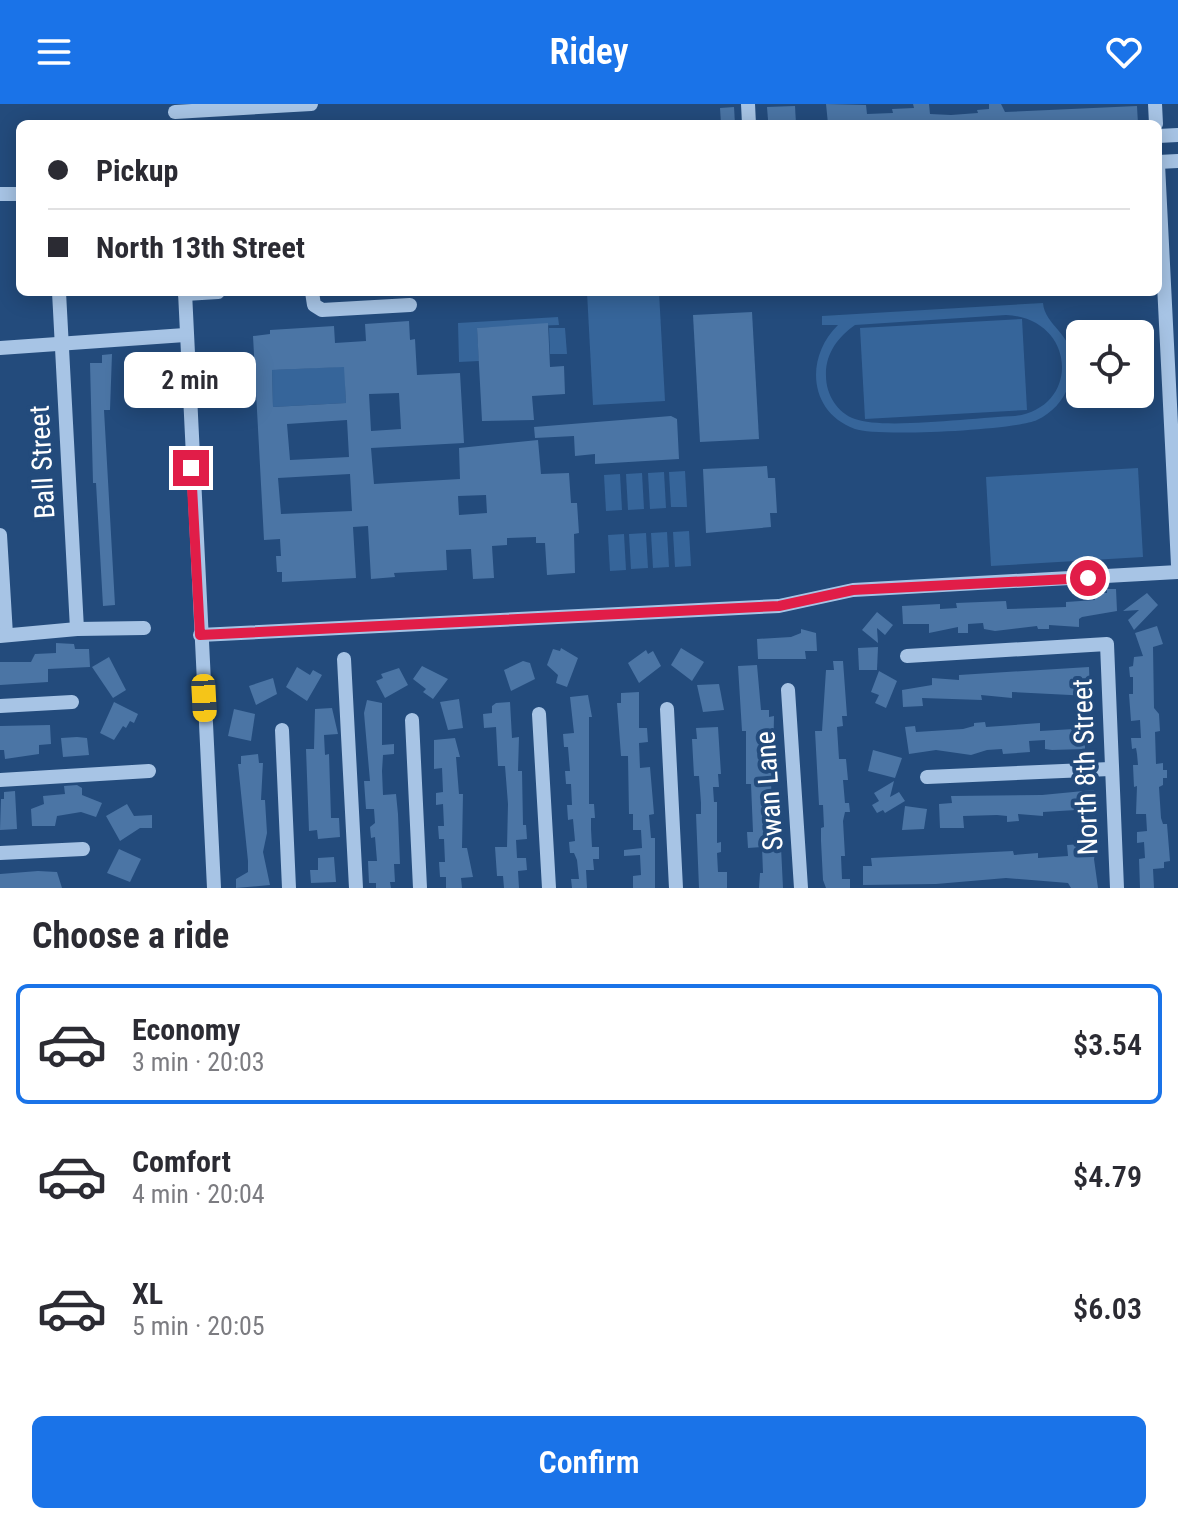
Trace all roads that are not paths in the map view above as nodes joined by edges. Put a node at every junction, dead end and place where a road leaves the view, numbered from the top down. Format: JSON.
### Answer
{"nodes":[{"id":1,"x":311,"y":104,"type":"edge"},
{"id":2,"x":175,"y":113,"type":"edge"},
{"id":3,"x":1162,"y":279,"type":"edge"},
{"id":4,"x":59,"y":296,"type":"edge"},
{"id":5,"x":185,"y":296,"type":"edge"},
{"id":6,"x":313,"y":296,"type":"edge"},
{"id":7,"x":410,"y":305,"type":"dead end"},
{"id":8,"x":185,"y":335,"type":"junction"},
{"id":9,"x":62,"y":343,"type":"junction"},
{"id":10,"x":0,"y":348,"type":"edge"},
{"id":11,"x":0,"y":535,"type":"edge"},
{"id":12,"x":1178,"y":565,"type":"edge"},
{"id":13,"x":1178,"y":572,"type":"edge"},
{"id":14,"x":144,"y":628,"type":"dead end"},
{"id":15,"x":77,"y":629,"type":"junction"},
{"id":16,"x":200,"y":635,"type":"junction"},
{"id":17,"x":3,"y":636,"type":"edge"},
{"id":18,"x":907,"y":656,"type":"dead end"},
{"id":19,"x":344,"y":659,"type":"dead end"},
{"id":20,"x":788,"y":690,"type":"dead end"},
{"id":21,"x":72,"y":702,"type":"dead end"},
{"id":22,"x":0,"y":706,"type":"edge"},
{"id":23,"x":667,"y":709,"type":"dead end"},
{"id":24,"x":539,"y":714,"type":"dead end"},
{"id":25,"x":412,"y":720,"type":"dead end"},
{"id":26,"x":282,"y":730,"type":"dead end"},
{"id":27,"x":1110,"y":769,"type":"junction"},
{"id":28,"x":149,"y":771,"type":"dead end"},
{"id":29,"x":927,"y":777,"type":"dead end"},
{"id":30,"x":0,"y":780,"type":"edge"},
{"id":31,"x":83,"y":849,"type":"dead end"},
{"id":32,"x":0,"y":853,"type":"edge"},
{"id":33,"x":214,"y":888,"type":"edge"},
{"id":34,"x":289,"y":888,"type":"edge"},
{"id":35,"x":356,"y":888,"type":"edge"},
{"id":36,"x":420,"y":888,"type":"edge"},
{"id":37,"x":549,"y":888,"type":"edge"},
{"id":38,"x":676,"y":888,"type":"edge"},
{"id":39,"x":801,"y":888,"type":"edge"},
{"id":40,"x":1117,"y":888,"type":"edge"}],
"edges":[{"from":1,"to":2,"type":"street"},
{"from":3,"to":12,"type":"street"},
{"from":4,"to":9,"type":"street","name":"Ball Street"},
{"from":5,"to":8,"type":"street"},
{"from":6,"to":7,"type":"street"},
{"from":8,"to":9,"type":"street"},
{"from":8,"to":16,"type":"street"},
{"from":9,"to":10,"type":"street"},
{"from":9,"to":15,"type":"street","name":"Ball Street"},
{"from":11,"to":17,"type":"street"},
{"from":13,"to":16,"type":"street"},
{"from":14,"to":15,"type":"street"},
{"from":15,"to":17,"type":"street"},
{"from":16,"to":33,"type":"street"},
{"from":18,"to":27,"type":"street","name":"North 8th Street"},
{"from":19,"to":35,"type":"street"},
{"from":20,"to":39,"type":"street","name":"Swan Lane"},
{"from":21,"to":22,"type":"street"},
{"from":23,"to":38,"type":"street"},
{"from":24,"to":37,"type":"street"},
{"from":25,"to":36,"type":"street"},
{"from":26,"to":34,"type":"street"},
{"from":27,"to":29,"type":"street"},
{"from":27,"to":40,"type":"street","name":"North 8th Street"},
{"from":28,"to":30,"type":"street"},
{"from":31,"to":32,"type":"street"}]}
